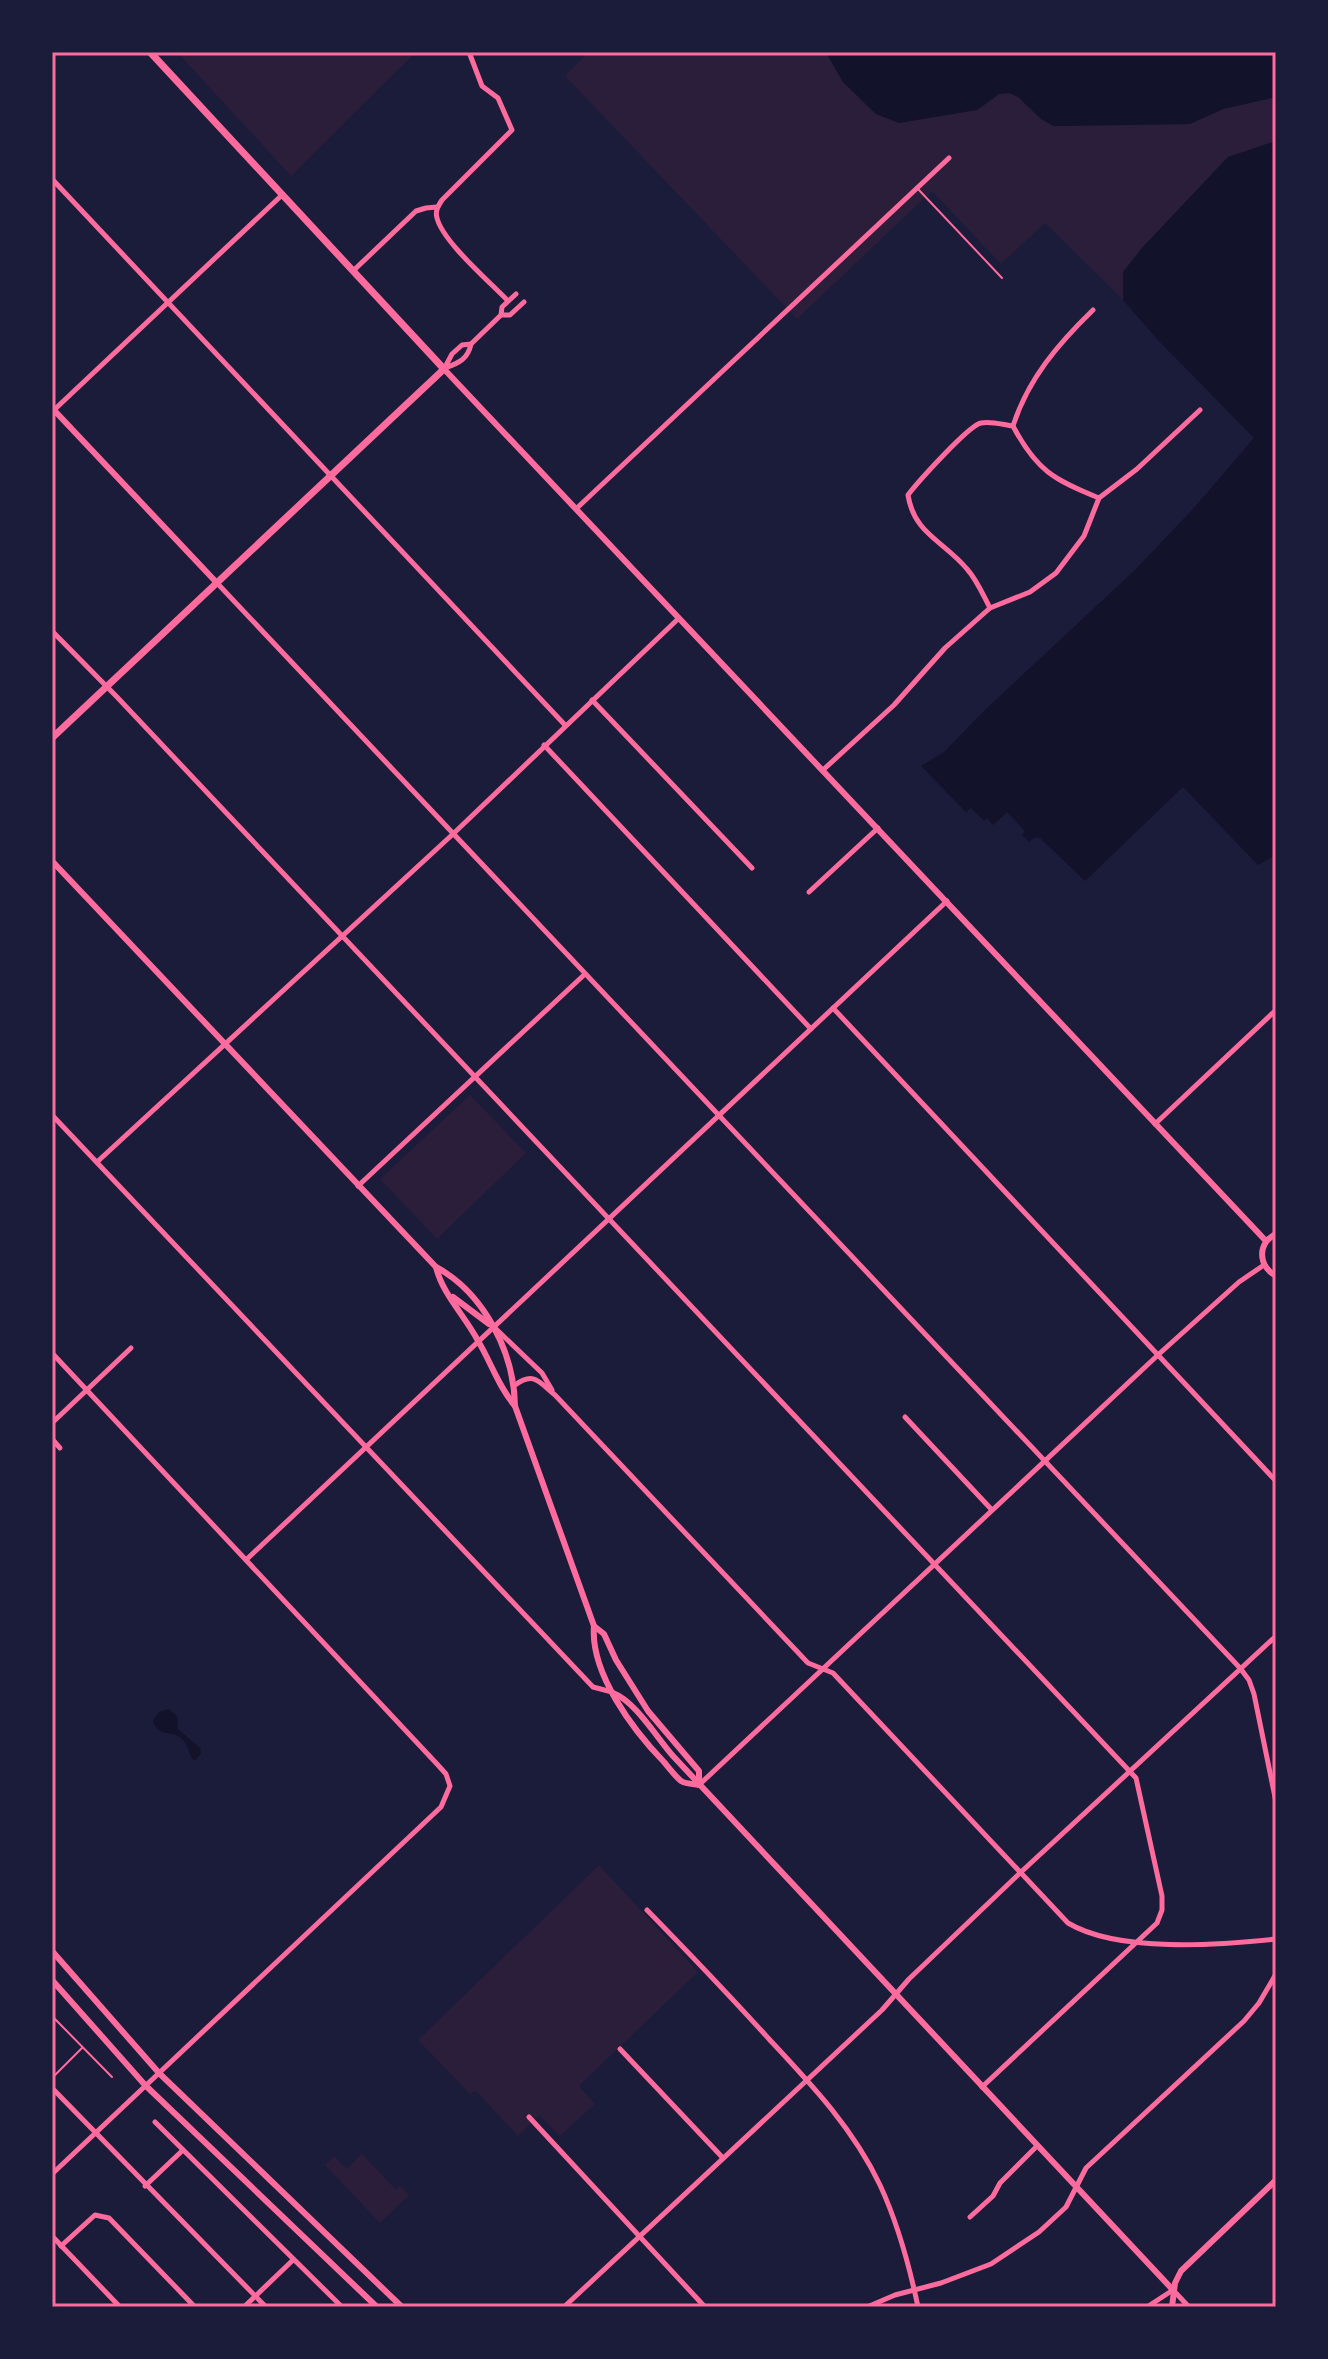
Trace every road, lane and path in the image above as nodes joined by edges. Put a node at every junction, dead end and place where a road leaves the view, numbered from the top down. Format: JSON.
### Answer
{"nodes":[{"id":1,"x":150,"y":52,"type":"edge"},
{"id":2,"x":469,"y":52,"type":"edge"},
{"id":3,"x":949,"y":158,"type":"dead end"},
{"id":4,"x":52,"y":179,"type":"edge"},
{"id":5,"x":917,"y":188,"type":"junction"},
{"id":6,"x":282,"y":195,"type":"junction"},
{"id":7,"x":437,"y":207,"type":"junction"},
{"id":8,"x":353,"y":271,"type":"junction"},
{"id":9,"x":1002,"y":278,"type":"dead end"},
{"id":10,"x":516,"y":294,"type":"dead end"},
{"id":11,"x":508,"y":301,"type":"junction"},
{"id":12,"x":168,"y":302,"type":"junction"},
{"id":13,"x":524,"y":302,"type":"dead end"},
{"id":14,"x":1093,"y":310,"type":"dead end"},
{"id":15,"x":501,"y":315,"type":"junction"},
{"id":16,"x":471,"y":344,"type":"junction"},
{"id":17,"x":444,"y":369,"type":"junction"},
{"id":18,"x":53,"y":409,"type":"edge"},
{"id":19,"x":1200,"y":410,"type":"dead end"},
{"id":20,"x":1013,"y":426,"type":"junction"},
{"id":21,"x":330,"y":476,"type":"junction"},
{"id":22,"x":1099,"y":498,"type":"junction"},
{"id":23,"x":577,"y":508,"type":"junction"},
{"id":24,"x":217,"y":583,"type":"junction"},
{"id":25,"x":990,"y":608,"type":"junction"},
{"id":26,"x":680,"y":617,"type":"junction"},
{"id":27,"x":52,"y":631,"type":"edge"},
{"id":28,"x":106,"y":687,"type":"junction"},
{"id":29,"x":592,"y":700,"type":"junction"},
{"id":30,"x":565,"y":725,"type":"junction"},
{"id":31,"x":52,"y":738,"type":"edge"},
{"id":32,"x":544,"y":745,"type":"junction"},
{"id":33,"x":823,"y":770,"type":"junction"},
{"id":34,"x":878,"y":828,"type":"junction"},
{"id":35,"x":453,"y":834,"type":"junction"},
{"id":36,"x":52,"y":861,"type":"edge"},
{"id":37,"x":752,"y":868,"type":"dead end"},
{"id":38,"x":809,"y":892,"type":"dead end"},
{"id":39,"x":947,"y":901,"type":"junction"},
{"id":40,"x":343,"y":937,"type":"junction"},
{"id":41,"x":585,"y":974,"type":"junction"},
{"id":42,"x":833,"y":1008,"type":"junction"},
{"id":43,"x":1276,"y":1010,"type":"edge"},
{"id":44,"x":811,"y":1029,"type":"junction"},
{"id":45,"x":225,"y":1045,"type":"junction"},
{"id":46,"x":475,"y":1077,"type":"junction"},
{"id":47,"x":52,"y":1115,"type":"edge"},
{"id":48,"x":718,"y":1116,"type":"junction"},
{"id":49,"x":1155,"y":1124,"type":"junction"},
{"id":50,"x":97,"y":1162,"type":"junction"},
{"id":51,"x":358,"y":1186,"type":"junction"},
{"id":52,"x":608,"y":1219,"type":"junction"},
{"id":53,"x":1276,"y":1234,"type":"edge"},
{"id":54,"x":1266,"y":1241,"type":"junction"},
{"id":55,"x":1264,"y":1265,"type":"junction"},
{"id":56,"x":436,"y":1267,"type":"junction"},
{"id":57,"x":1276,"y":1276,"type":"edge"},
{"id":58,"x":449,"y":1295,"type":"junction"},
{"id":59,"x":495,"y":1328,"type":"junction"},
{"id":60,"x":480,"y":1343,"type":"junction"},
{"id":61,"x":131,"y":1348,"type":"dead end"},
{"id":62,"x":52,"y":1353,"type":"edge"},
{"id":63,"x":1159,"y":1354,"type":"junction"},
{"id":64,"x":515,"y":1385,"type":"junction"},
{"id":65,"x":86,"y":1389,"type":"junction"},
{"id":66,"x":555,"y":1395,"type":"junction"},
{"id":67,"x":515,"y":1406,"type":"junction"},
{"id":68,"x":905,"y":1417,"type":"dead end"},
{"id":69,"x":52,"y":1423,"type":"edge"},
{"id":70,"x":52,"y":1439,"type":"edge"},
{"id":71,"x":366,"y":1447,"type":"junction"},
{"id":72,"x":60,"y":1448,"type":"dead end"},
{"id":73,"x":1044,"y":1460,"type":"junction"},
{"id":74,"x":1276,"y":1481,"type":"edge"},
{"id":75,"x":992,"y":1510,"type":"junction"},
{"id":76,"x":247,"y":1559,"type":"junction"},
{"id":77,"x":933,"y":1564,"type":"junction"},
{"id":78,"x":594,"y":1626,"type":"junction"},
{"id":79,"x":1276,"y":1636,"type":"edge"},
{"id":80,"x":1240,"y":1668,"type":"junction"},
{"id":81,"x":821,"y":1669,"type":"junction"},
{"id":82,"x":612,"y":1692,"type":"junction"},
{"id":83,"x":1130,"y":1771,"type":"junction"},
{"id":84,"x":699,"y":1785,"type":"junction"},
{"id":85,"x":1276,"y":1802,"type":"edge"},
{"id":86,"x":1020,"y":1873,"type":"junction"},
{"id":87,"x":647,"y":1910,"type":"dead end"},
{"id":88,"x":1276,"y":1939,"type":"edge"},
{"id":89,"x":1136,"y":1942,"type":"junction"},
{"id":90,"x":52,"y":1951,"type":"edge"},
{"id":91,"x":1276,"y":1974,"type":"edge"},
{"id":92,"x":52,"y":1980,"type":"edge"},
{"id":93,"x":896,"y":1993,"type":"junction"},
{"id":94,"x":52,"y":2016,"type":"edge"},
{"id":95,"x":83,"y":2047,"type":"junction"},
{"id":96,"x":620,"y":2049,"type":"dead end"},
{"id":97,"x":159,"y":2073,"type":"junction"},
{"id":98,"x":112,"y":2077,"type":"dead end"},
{"id":99,"x":52,"y":2078,"type":"edge"},
{"id":100,"x":807,"y":2080,"type":"junction"},
{"id":101,"x":145,"y":2085,"type":"junction"},
{"id":102,"x":982,"y":2087,"type":"junction"},
{"id":103,"x":52,"y":2088,"type":"edge"},
{"id":104,"x":529,"y":2117,"type":"dead end"},
{"id":105,"x":155,"y":2122,"type":"dead end"},
{"id":106,"x":95,"y":2132,"type":"junction"},
{"id":107,"x":1037,"y":2146,"type":"junction"},
{"id":108,"x":183,"y":2150,"type":"junction"},
{"id":109,"x":723,"y":2158,"type":"junction"},
{"id":110,"x":52,"y":2174,"type":"edge"},
{"id":111,"x":1276,"y":2180,"type":"edge"},
{"id":112,"x":145,"y":2186,"type":"junction"},
{"id":113,"x":1076,"y":2188,"type":"junction"},
{"id":114,"x":970,"y":2217,"type":"dead end"},
{"id":115,"x":52,"y":2236,"type":"edge"},
{"id":116,"x":640,"y":2237,"type":"junction"},
{"id":117,"x":61,"y":2246,"type":"junction"},
{"id":118,"x":293,"y":2260,"type":"junction"},
{"id":119,"x":914,"y":2290,"type":"junction"},
{"id":120,"x":1173,"y":2290,"type":"junction"},
{"id":121,"x":255,"y":2296,"type":"junction"},
{"id":122,"x":120,"y":2307,"type":"edge"},
{"id":123,"x":195,"y":2307,"type":"edge"},
{"id":124,"x":244,"y":2307,"type":"edge"},
{"id":125,"x":266,"y":2307,"type":"edge"},
{"id":126,"x":342,"y":2307,"type":"edge"},
{"id":127,"x":377,"y":2307,"type":"edge"},
{"id":128,"x":402,"y":2307,"type":"edge"},
{"id":129,"x":564,"y":2307,"type":"edge"},
{"id":130,"x":705,"y":2307,"type":"edge"},
{"id":131,"x":867,"y":2307,"type":"edge"},
{"id":132,"x":918,"y":2307,"type":"edge"},
{"id":133,"x":1147,"y":2307,"type":"edge"},
{"id":134,"x":1172,"y":2307,"type":"edge"},
{"id":135,"x":1189,"y":2307,"type":"edge"}],
"edges":[{"from":1,"to":6,"type":"main road"},
{"from":2,"to":7,"type":"street"},
{"from":3,"to":5,"type":"street"},
{"from":4,"to":12,"type":"street"},
{"from":5,"to":9,"type":"lane"},
{"from":5,"to":23,"type":"street"},
{"from":6,"to":8,"type":"main road"},
{"from":6,"to":12,"type":"street"},
{"from":7,"to":8,"type":"street"},
{"from":7,"to":11,"type":"street"},
{"from":8,"to":17,"type":"main road"},
{"from":10,"to":11,"type":"street"},
{"from":11,"to":15,"type":"street"},
{"from":12,"to":18,"type":"street"},
{"from":12,"to":21,"type":"street"},
{"from":13,"to":15,"type":"street"},
{"from":14,"to":20,"type":"street"},
{"from":15,"to":16,"type":"street"},
{"from":16,"to":17,"type":"street"},
{"from":16,"to":17,"type":"street"},
{"from":17,"to":21,"type":"main road"},
{"from":17,"to":23,"type":"street"},
{"from":18,"to":24,"type":"street"},
{"from":19,"to":22,"type":"street"},
{"from":20,"to":22,"type":"street"},
{"from":20,"to":25,"type":"street"},
{"from":21,"to":24,"type":"main road"},
{"from":21,"to":30,"type":"street"},
{"from":22,"to":25,"type":"street"},
{"from":23,"to":26,"type":"street"},
{"from":24,"to":28,"type":"main road"},
{"from":24,"to":35,"type":"street"},
{"from":25,"to":33,"type":"street"},
{"from":26,"to":29,"type":"street"},
{"from":26,"to":33,"type":"street"},
{"from":27,"to":28,"type":"street"},
{"from":28,"to":31,"type":"main road"},
{"from":28,"to":40,"type":"street"},
{"from":29,"to":30,"type":"street"},
{"from":29,"to":37,"type":"street"},
{"from":30,"to":32,"type":"street"},
{"from":32,"to":35,"type":"street"},
{"from":32,"to":44,"type":"street"},
{"from":33,"to":34,"type":"street"},
{"from":34,"to":38,"type":"street"},
{"from":34,"to":39,"type":"street"},
{"from":35,"to":40,"type":"street"},
{"from":35,"to":41,"type":"street"},
{"from":36,"to":45,"type":"street"},
{"from":39,"to":42,"type":"street"},
{"from":39,"to":49,"type":"street"},
{"from":40,"to":45,"type":"street"},
{"from":40,"to":46,"type":"street"},
{"from":41,"to":46,"type":"street"},
{"from":41,"to":48,"type":"street"},
{"from":42,"to":44,"type":"street"},
{"from":42,"to":63,"type":"street"},
{"from":43,"to":49,"type":"street"},
{"from":44,"to":48,"type":"street"},
{"from":45,"to":50,"type":"street"},
{"from":45,"to":51,"type":"street"},
{"from":46,"to":51,"type":"street"},
{"from":46,"to":52,"type":"street"},
{"from":47,"to":50,"type":"street"},
{"from":48,"to":52,"type":"street"},
{"from":48,"to":73,"type":"street"},
{"from":49,"to":54,"type":"street"},
{"from":50,"to":71,"type":"street"},
{"from":51,"to":56,"type":"street"},
{"from":52,"to":59,"type":"street"},
{"from":52,"to":77,"type":"street"},
{"from":53,"to":54,"type":"street"},
{"from":54,"to":55,"type":"street"},
{"from":55,"to":57,"type":"street"},
{"from":55,"to":63,"type":"street"},
{"from":56,"to":58,"type":"street"},
{"from":56,"to":59,"type":"street"},
{"from":58,"to":59,"type":"street"},
{"from":58,"to":60,"type":"street"},
{"from":59,"to":60,"type":"street"},
{"from":59,"to":64,"type":"street"},
{"from":59,"to":66,"type":"street"},
{"from":60,"to":67,"type":"street"},
{"from":60,"to":71,"type":"street"},
{"from":61,"to":65,"type":"street"},
{"from":62,"to":65,"type":"street"},
{"from":63,"to":73,"type":"street"},
{"from":63,"to":74,"type":"street"},
{"from":64,"to":66,"type":"street"},
{"from":64,"to":67,"type":"street"},
{"from":65,"to":69,"type":"street"},
{"from":65,"to":76,"type":"street"},
{"from":66,"to":81,"type":"street"},
{"from":67,"to":78,"type":"street"},
{"from":68,"to":75,"type":"street"},
{"from":70,"to":72,"type":"street"},
{"from":71,"to":76,"type":"street"},
{"from":71,"to":82,"type":"street"},
{"from":73,"to":75,"type":"street"},
{"from":73,"to":80,"type":"street"},
{"from":75,"to":77,"type":"street"},
{"from":76,"to":97,"type":"street"},
{"from":77,"to":81,"type":"street"},
{"from":77,"to":83,"type":"street"},
{"from":78,"to":82,"type":"street"},
{"from":78,"to":84,"type":"street"},
{"from":79,"to":80,"type":"street"},
{"from":80,"to":83,"type":"street"},
{"from":80,"to":85,"type":"street"},
{"from":81,"to":84,"type":"street"},
{"from":81,"to":86,"type":"street"},
{"from":82,"to":84,"type":"street"},
{"from":82,"to":84,"type":"street"},
{"from":83,"to":86,"type":"street"},
{"from":83,"to":89,"type":"street"},
{"from":84,"to":93,"type":"street"},
{"from":86,"to":89,"type":"street"},
{"from":86,"to":93,"type":"street"},
{"from":87,"to":100,"type":"street"},
{"from":88,"to":89,"type":"street"},
{"from":89,"to":102,"type":"street"},
{"from":90,"to":97,"type":"street"},
{"from":91,"to":113,"type":"street"},
{"from":92,"to":101,"type":"street"},
{"from":93,"to":100,"type":"street"},
{"from":93,"to":102,"type":"street"},
{"from":94,"to":95,"type":"lane"},
{"from":95,"to":98,"type":"lane"},
{"from":95,"to":99,"type":"lane"},
{"from":96,"to":109,"type":"street"},
{"from":97,"to":101,"type":"street"},
{"from":97,"to":128,"type":"street"},
{"from":100,"to":109,"type":"street"},
{"from":100,"to":119,"type":"street"},
{"from":101,"to":106,"type":"street"},
{"from":101,"to":127,"type":"street"},
{"from":102,"to":107,"type":"street"},
{"from":103,"to":106,"type":"street"},
{"from":104,"to":116,"type":"street"},
{"from":105,"to":108,"type":"street"},
{"from":106,"to":110,"type":"street"},
{"from":106,"to":112,"type":"street"},
{"from":107,"to":113,"type":"street"},
{"from":107,"to":114,"type":"street"},
{"from":108,"to":112,"type":"street"},
{"from":108,"to":118,"type":"street"},
{"from":109,"to":116,"type":"street"},
{"from":111,"to":120,"type":"street"},
{"from":112,"to":121,"type":"street"},
{"from":113,"to":119,"type":"street"},
{"from":113,"to":120,"type":"street"},
{"from":115,"to":117,"type":"street"},
{"from":116,"to":129,"type":"street"},
{"from":116,"to":130,"type":"street"},
{"from":117,"to":122,"type":"street"},
{"from":117,"to":123,"type":"street"},
{"from":118,"to":121,"type":"street"},
{"from":118,"to":126,"type":"street"},
{"from":119,"to":131,"type":"street"},
{"from":119,"to":132,"type":"street"},
{"from":120,"to":133,"type":"street"},
{"from":120,"to":134,"type":"street"},
{"from":120,"to":135,"type":"street"},
{"from":121,"to":124,"type":"street"},
{"from":121,"to":125,"type":"street"}]}
